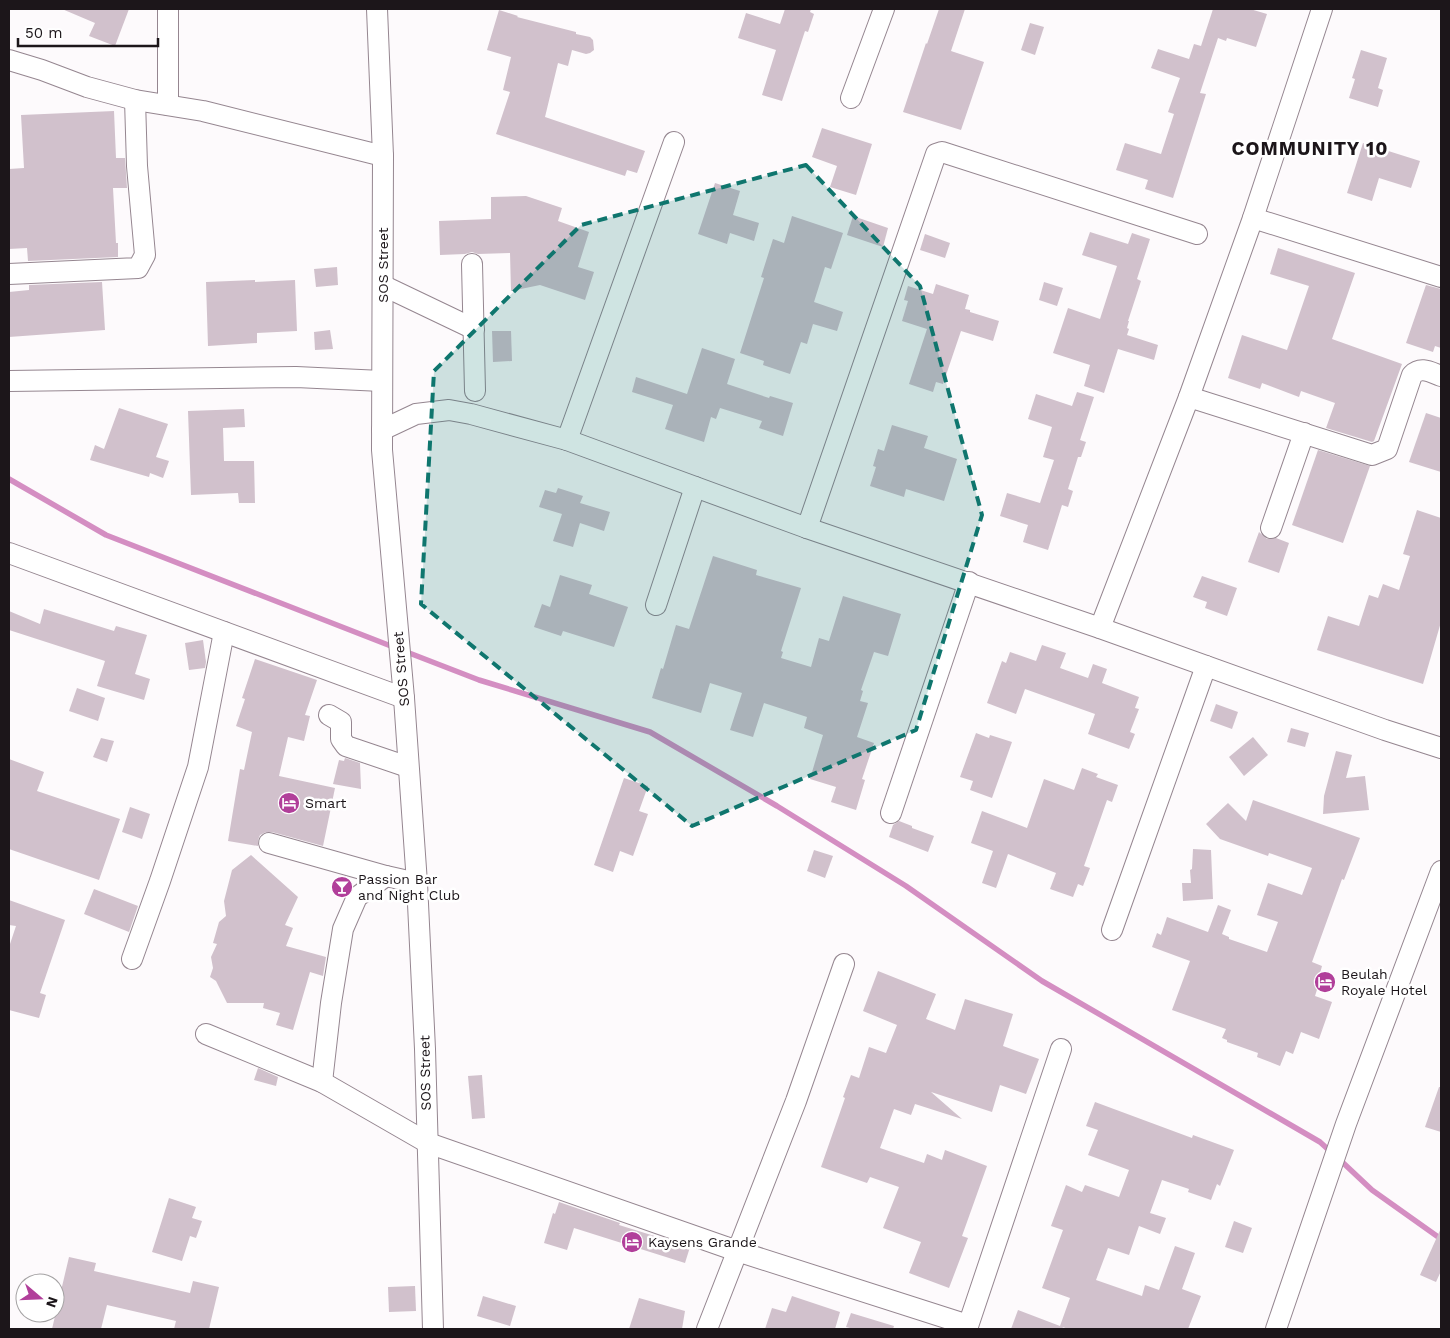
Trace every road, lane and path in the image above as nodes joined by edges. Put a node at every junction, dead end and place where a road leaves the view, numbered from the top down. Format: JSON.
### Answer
{"nodes":[{"id":1,"x":168,"y":9,"type":"edge"},
{"id":2,"x":377,"y":9,"type":"edge"},
{"id":3,"x":884,"y":9,"type":"edge"},
{"id":4,"x":1322,"y":9,"type":"edge"},
{"id":5,"x":9,"y":60,"type":"edge"},
{"id":6,"x":851,"y":98,"type":"dead end"},
{"id":7,"x":135,"y":100,"type":"junction"},
{"id":8,"x":168,"y":105,"type":"junction"},
{"id":9,"x":674,"y":142,"type":"dead end"},
{"id":10,"x":383,"y":156,"type":"junction"},
{"id":11,"x":1252,"y":218,"type":"junction"},
{"id":12,"x":1197,"y":234,"type":"dead end"},
{"id":13,"x":472,"y":264,"type":"dead end"},
{"id":14,"x":9,"y":274,"type":"edge"},
{"id":15,"x":1441,"y":277,"type":"edge"},
{"id":16,"x":384,"y":286,"type":"junction"},
{"id":17,"x":474,"y":329,"type":"junction"},
{"id":18,"x":1441,"y":376,"type":"edge"},
{"id":19,"x":9,"y":381,"type":"edge"},
{"id":20,"x":382,"y":381,"type":"junction"},
{"id":21,"x":475,"y":391,"type":"dead end"},
{"id":22,"x":1189,"y":397,"type":"junction"},
{"id":23,"x":382,"y":430,"type":"junction"},
{"id":24,"x":1304,"y":432,"type":"junction"},
{"id":25,"x":567,"y":440,"type":"junction"},
{"id":26,"x":695,"y":487,"type":"junction"},
{"id":27,"x":807,"y":528,"type":"junction"},
{"id":28,"x":1271,"y":528,"type":"dead end"},
{"id":29,"x":9,"y":553,"type":"edge"},
{"id":30,"x":969,"y":582,"type":"junction"},
{"id":31,"x":656,"y":605,"type":"dead end"},
{"id":32,"x":1100,"y":628,"type":"junction"},
{"id":33,"x":224,"y":632,"type":"junction"},
{"id":34,"x":1206,"y":666,"type":"junction"},
{"id":35,"x":404,"y":698,"type":"junction"},
{"id":36,"x":329,"y":715,"type":"dead end"},
{"id":37,"x":1441,"y":748,"type":"edge"},
{"id":38,"x":408,"y":767,"type":"junction"},
{"id":39,"x":891,"y":813,"type":"dead end"},
{"id":40,"x":270,"y":843,"type":"dead end"},
{"id":41,"x":1441,"y":871,"type":"edge"},
{"id":42,"x":386,"y":876,"type":"junction"},
{"id":43,"x":417,"y":883,"type":"junction"},
{"id":44,"x":1112,"y":930,"type":"dead end"},
{"id":45,"x":132,"y":959,"type":"dead end"},
{"id":46,"x":844,"y":964,"type":"dead end"},
{"id":47,"x":206,"y":1034,"type":"dead end"},
{"id":48,"x":1061,"y":1049,"type":"dead end"},
{"id":49,"x":322,"y":1082,"type":"junction"},
{"id":50,"x":428,"y":1143,"type":"junction"},
{"id":51,"x":737,"y":1251,"type":"junction"},
{"id":52,"x":967,"y":1327,"type":"edge"},
{"id":53,"x":432,"y":1329,"type":"edge"},
{"id":54,"x":708,"y":1329,"type":"edge"},
{"id":55,"x":1276,"y":1329,"type":"edge"}],
"edges":[{"from":1,"to":8,"type":"street"},
{"from":2,"to":10,"type":"street","name":"SOS Street"},
{"from":3,"to":6,"type":"street"},
{"from":4,"to":11,"type":"street"},
{"from":5,"to":7,"type":"street"},
{"from":7,"to":8,"type":"street"},
{"from":7,"to":14,"type":"street"},
{"from":8,"to":10,"type":"street"},
{"from":9,"to":25,"type":"street"},
{"from":10,"to":16,"type":"street","name":"SOS Street"},
{"from":11,"to":15,"type":"street"},
{"from":11,"to":22,"type":"street"},
{"from":12,"to":27,"type":"street"},
{"from":13,"to":17,"type":"street"},
{"from":16,"to":17,"type":"street"},
{"from":16,"to":20,"type":"street","name":"SOS Street"},
{"from":17,"to":21,"type":"street"},
{"from":18,"to":24,"type":"street"},
{"from":19,"to":20,"type":"street"},
{"from":20,"to":23,"type":"street","name":"SOS Street"},
{"from":22,"to":24,"type":"street"},
{"from":22,"to":32,"type":"street"},
{"from":23,"to":25,"type":"street"},
{"from":23,"to":35,"type":"street","name":"SOS Street"},
{"from":24,"to":28,"type":"street"},
{"from":25,"to":26,"type":"street"},
{"from":26,"to":27,"type":"street"},
{"from":26,"to":31,"type":"street"},
{"from":27,"to":30,"type":"street"},
{"from":29,"to":33,"type":"street"},
{"from":30,"to":32,"type":"street"},
{"from":30,"to":39,"type":"street"},
{"from":32,"to":34,"type":"street"},
{"from":33,"to":35,"type":"street"},
{"from":33,"to":45,"type":"street"},
{"from":34,"to":37,"type":"street"},
{"from":34,"to":44,"type":"street"},
{"from":35,"to":38,"type":"street","name":"SOS Street"},
{"from":36,"to":38,"type":"street"},
{"from":38,"to":43,"type":"street","name":"SOS Street"},
{"from":40,"to":42,"type":"street"},
{"from":41,"to":55,"type":"street"},
{"from":42,"to":43,"type":"street"},
{"from":42,"to":49,"type":"street"},
{"from":43,"to":50,"type":"street","name":"SOS Street"},
{"from":46,"to":51,"type":"street"},
{"from":47,"to":49,"type":"street"},
{"from":48,"to":52,"type":"street"},
{"from":49,"to":50,"type":"street"},
{"from":50,"to":51,"type":"street"},
{"from":50,"to":53,"type":"street","name":"SOS Street"},
{"from":51,"to":52,"type":"street"},
{"from":51,"to":54,"type":"street"}]}
